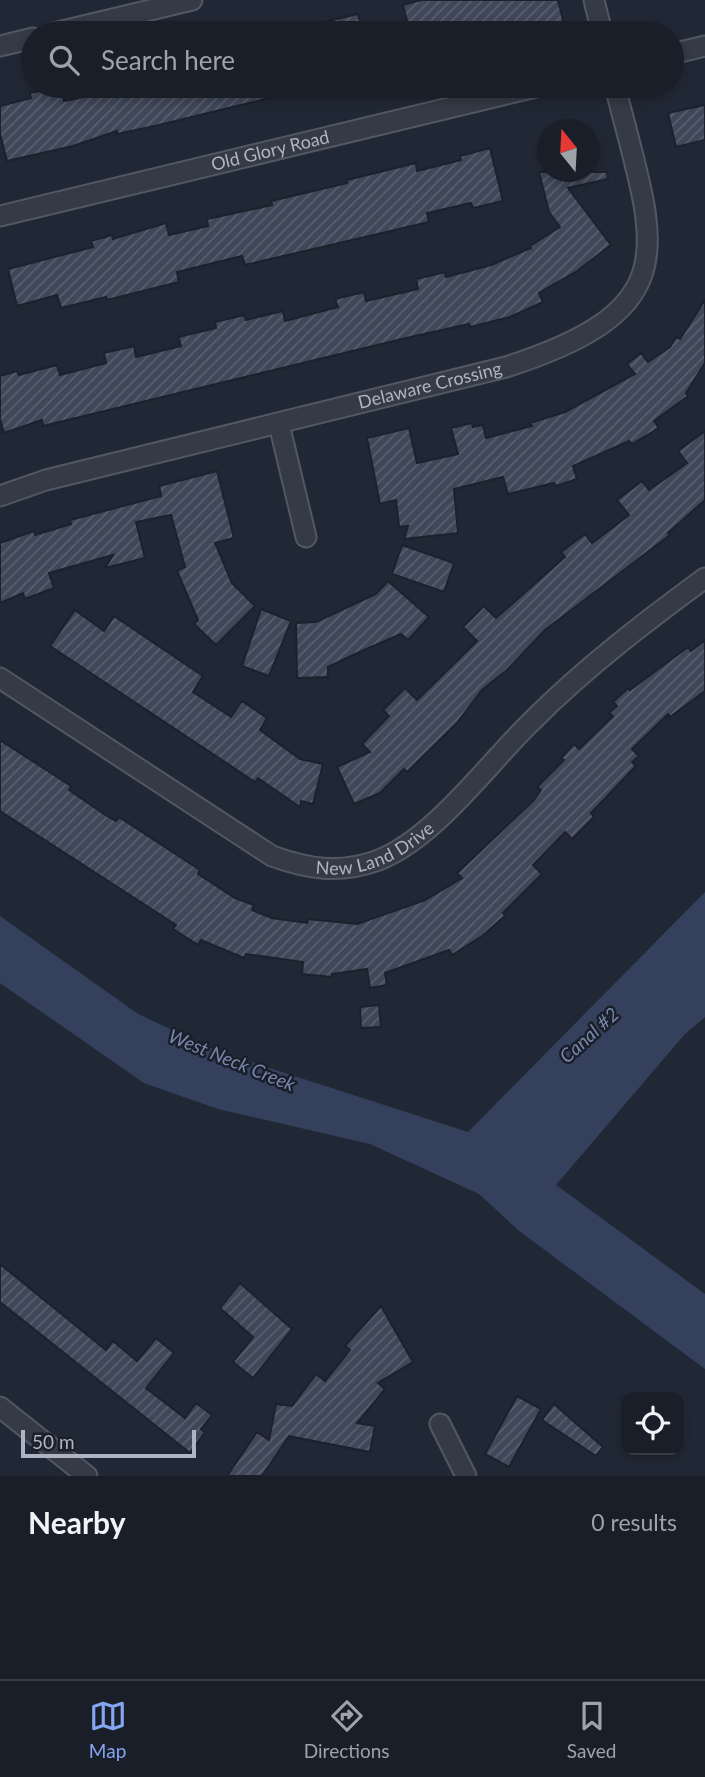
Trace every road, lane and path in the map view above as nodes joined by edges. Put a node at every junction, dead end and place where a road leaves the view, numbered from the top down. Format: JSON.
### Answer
{"nodes":[{"id":1,"x":192,"y":0,"type":"edge"},
{"id":2,"x":594,"y":0,"type":"edge"},
{"id":3,"x":104,"y":21,"type":"edge"},
{"id":4,"x":599,"y":21,"type":"edge"},
{"id":5,"x":21,"y":41,"type":"edge"},
{"id":6,"x":0,"y":46,"type":"edge"},
{"id":7,"x":705,"y":46,"type":"edge"},
{"id":8,"x":684,"y":51,"type":"edge"},
{"id":9,"x":490,"y":98,"type":"edge"},
{"id":10,"x":618,"y":98,"type":"edge"},
{"id":11,"x":0,"y":216,"type":"edge"},
{"id":12,"x":279,"y":424,"type":"junction"},
{"id":13,"x":0,"y":496,"type":"edge"},
{"id":14,"x":306,"y":537,"type":"dead end"},
{"id":15,"x":705,"y":578,"type":"edge"},
{"id":16,"x":0,"y":678,"type":"edge"},
{"id":17,"x":0,"y":1407,"type":"edge"},
{"id":18,"x":440,"y":1424,"type":"dead end"},
{"id":19,"x":88,"y":1476,"type":"edge"},
{"id":20,"x":466,"y":1476,"type":"edge"}],
"edges":[{"from":1,"to":3,"type":"street"},
{"from":2,"to":4,"type":"street"},
{"from":5,"to":6,"type":"street"},
{"from":7,"to":8,"type":"street"},
{"from":9,"to":11,"type":"street","name":"Old Glory Road"},
{"from":10,"to":12,"type":"street","name":"Delaware Crossing"},
{"from":12,"to":13,"type":"street","name":"Delaware Crossing"},
{"from":12,"to":14,"type":"street"},
{"from":15,"to":16,"type":"street","name":"New Land Drive"},
{"from":17,"to":19,"type":"street"},
{"from":18,"to":20,"type":"street"}]}
